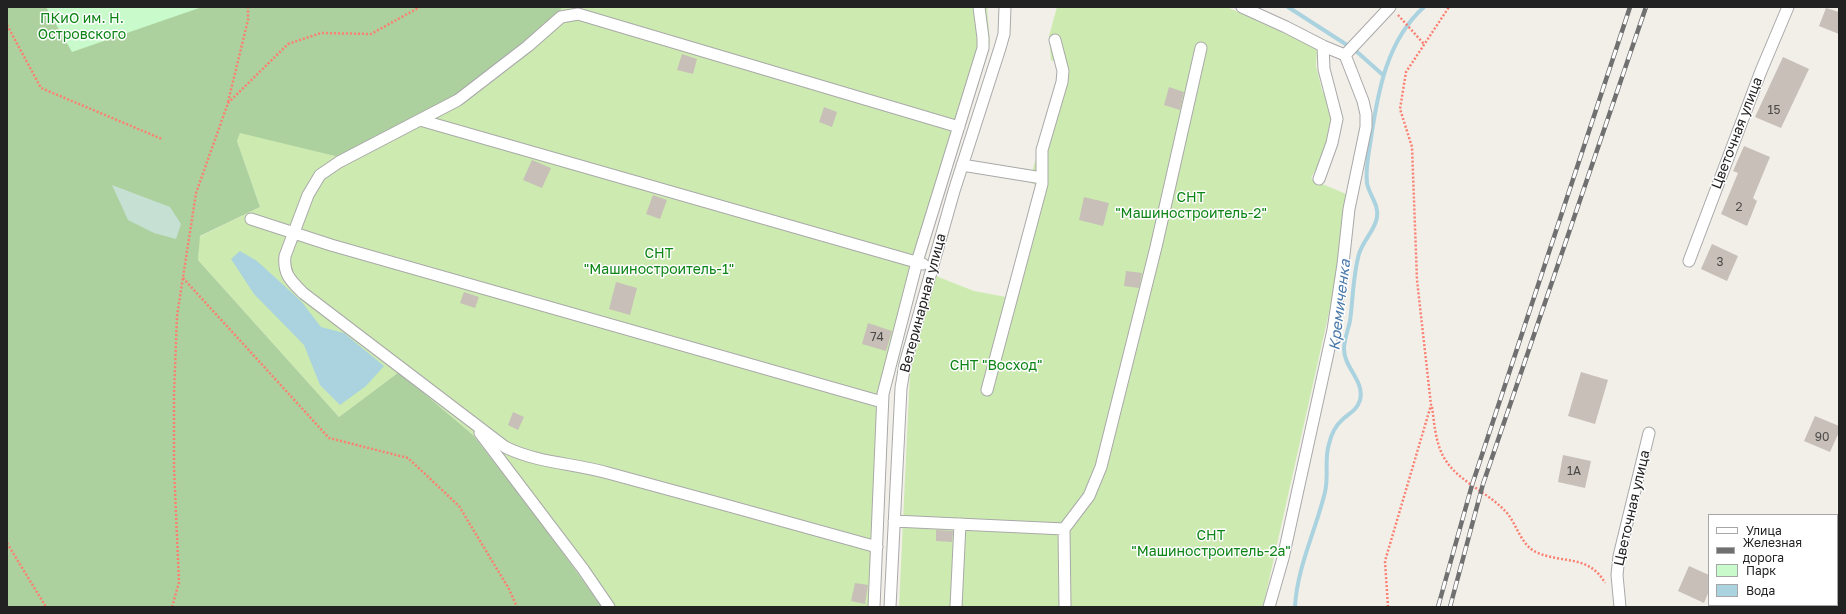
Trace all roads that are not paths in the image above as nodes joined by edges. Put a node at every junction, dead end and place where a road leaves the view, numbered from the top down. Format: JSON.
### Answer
{"nodes":[{"id":1,"x":979,"y":7,"type":"edge"},
{"id":2,"x":1005,"y":7,"type":"edge"},
{"id":3,"x":1242,"y":7,"type":"edge"},
{"id":4,"x":1390,"y":7,"type":"edge"},
{"id":5,"x":1788,"y":7,"type":"edge"},
{"id":6,"x":1055,"y":40,"type":"dead end"},
{"id":7,"x":1323,"y":46,"type":"junction"},
{"id":8,"x":1201,"y":48,"type":"dead end"},
{"id":9,"x":1345,"y":55,"type":"junction"},
{"id":10,"x":420,"y":120,"type":"junction"},
{"id":11,"x":959,"y":127,"type":"junction"},
{"id":12,"x":962,"y":165,"type":"junction"},
{"id":13,"x":1042,"y":178,"type":"junction"},
{"id":14,"x":1320,"y":179,"type":"dead end"},
{"id":15,"x":251,"y":218,"type":"dead end"},
{"id":16,"x":294,"y":233,"type":"junction"},
{"id":17,"x":1689,"y":261,"type":"dead end"},
{"id":18,"x":917,"y":262,"type":"junction"},
{"id":19,"x":932,"y":267,"type":"junction"},
{"id":20,"x":988,"y":390,"type":"dead end"},
{"id":21,"x":882,"y":402,"type":"junction"},
{"id":22,"x":471,"y":421,"type":"junction"},
{"id":23,"x":1649,"y":433,"type":"dead end"},
{"id":24,"x":894,"y":521,"type":"junction"},
{"id":25,"x":960,"y":524,"type":"junction"},
{"id":26,"x":1064,"y":529,"type":"junction"},
{"id":27,"x":877,"y":547,"type":"junction"},
{"id":28,"x":609,"y":607,"type":"edge"},
{"id":29,"x":874,"y":607,"type":"edge"},
{"id":30,"x":890,"y":607,"type":"edge"},
{"id":31,"x":956,"y":607,"type":"edge"},
{"id":32,"x":1064,"y":607,"type":"edge"},
{"id":33,"x":1269,"y":607,"type":"edge"},
{"id":34,"x":1620,"y":607,"type":"edge"}],
"edges":[{"from":1,"to":11,"type":"street"},
{"from":2,"to":12,"type":"street","name":"Ветеринарная улица"},
{"from":3,"to":7,"type":"street"},
{"from":4,"to":9,"type":"street"},
{"from":5,"to":17,"type":"street","name":"Цветочная улица"},
{"from":6,"to":13,"type":"street"},
{"from":7,"to":9,"type":"street"},
{"from":7,"to":14,"type":"street"},
{"from":8,"to":26,"type":"street"},
{"from":9,"to":33,"type":"street"},
{"from":10,"to":11,"type":"street"},
{"from":10,"to":16,"type":"street"},
{"from":10,"to":18,"type":"street"},
{"from":11,"to":18,"type":"street"},
{"from":12,"to":13,"type":"street"},
{"from":12,"to":19,"type":"street","name":"Ветеринарная улица"},
{"from":13,"to":20,"type":"street"},
{"from":15,"to":16,"type":"street"},
{"from":16,"to":21,"type":"street"},
{"from":16,"to":22,"type":"street"},
{"from":18,"to":19,"type":"street"},
{"from":18,"to":21,"type":"street"},
{"from":19,"to":24,"type":"street","name":"Ветеринарная улица"},
{"from":21,"to":27,"type":"street"},
{"from":22,"to":27,"type":"street"},
{"from":22,"to":28,"type":"street"},
{"from":23,"to":34,"type":"street","name":"Цветочная улица"},
{"from":24,"to":25,"type":"street"},
{"from":24,"to":30,"type":"street","name":"Ветеринарная улица"},
{"from":25,"to":26,"type":"street"},
{"from":25,"to":31,"type":"street"},
{"from":26,"to":32,"type":"street"},
{"from":27,"to":29,"type":"street"}]}
